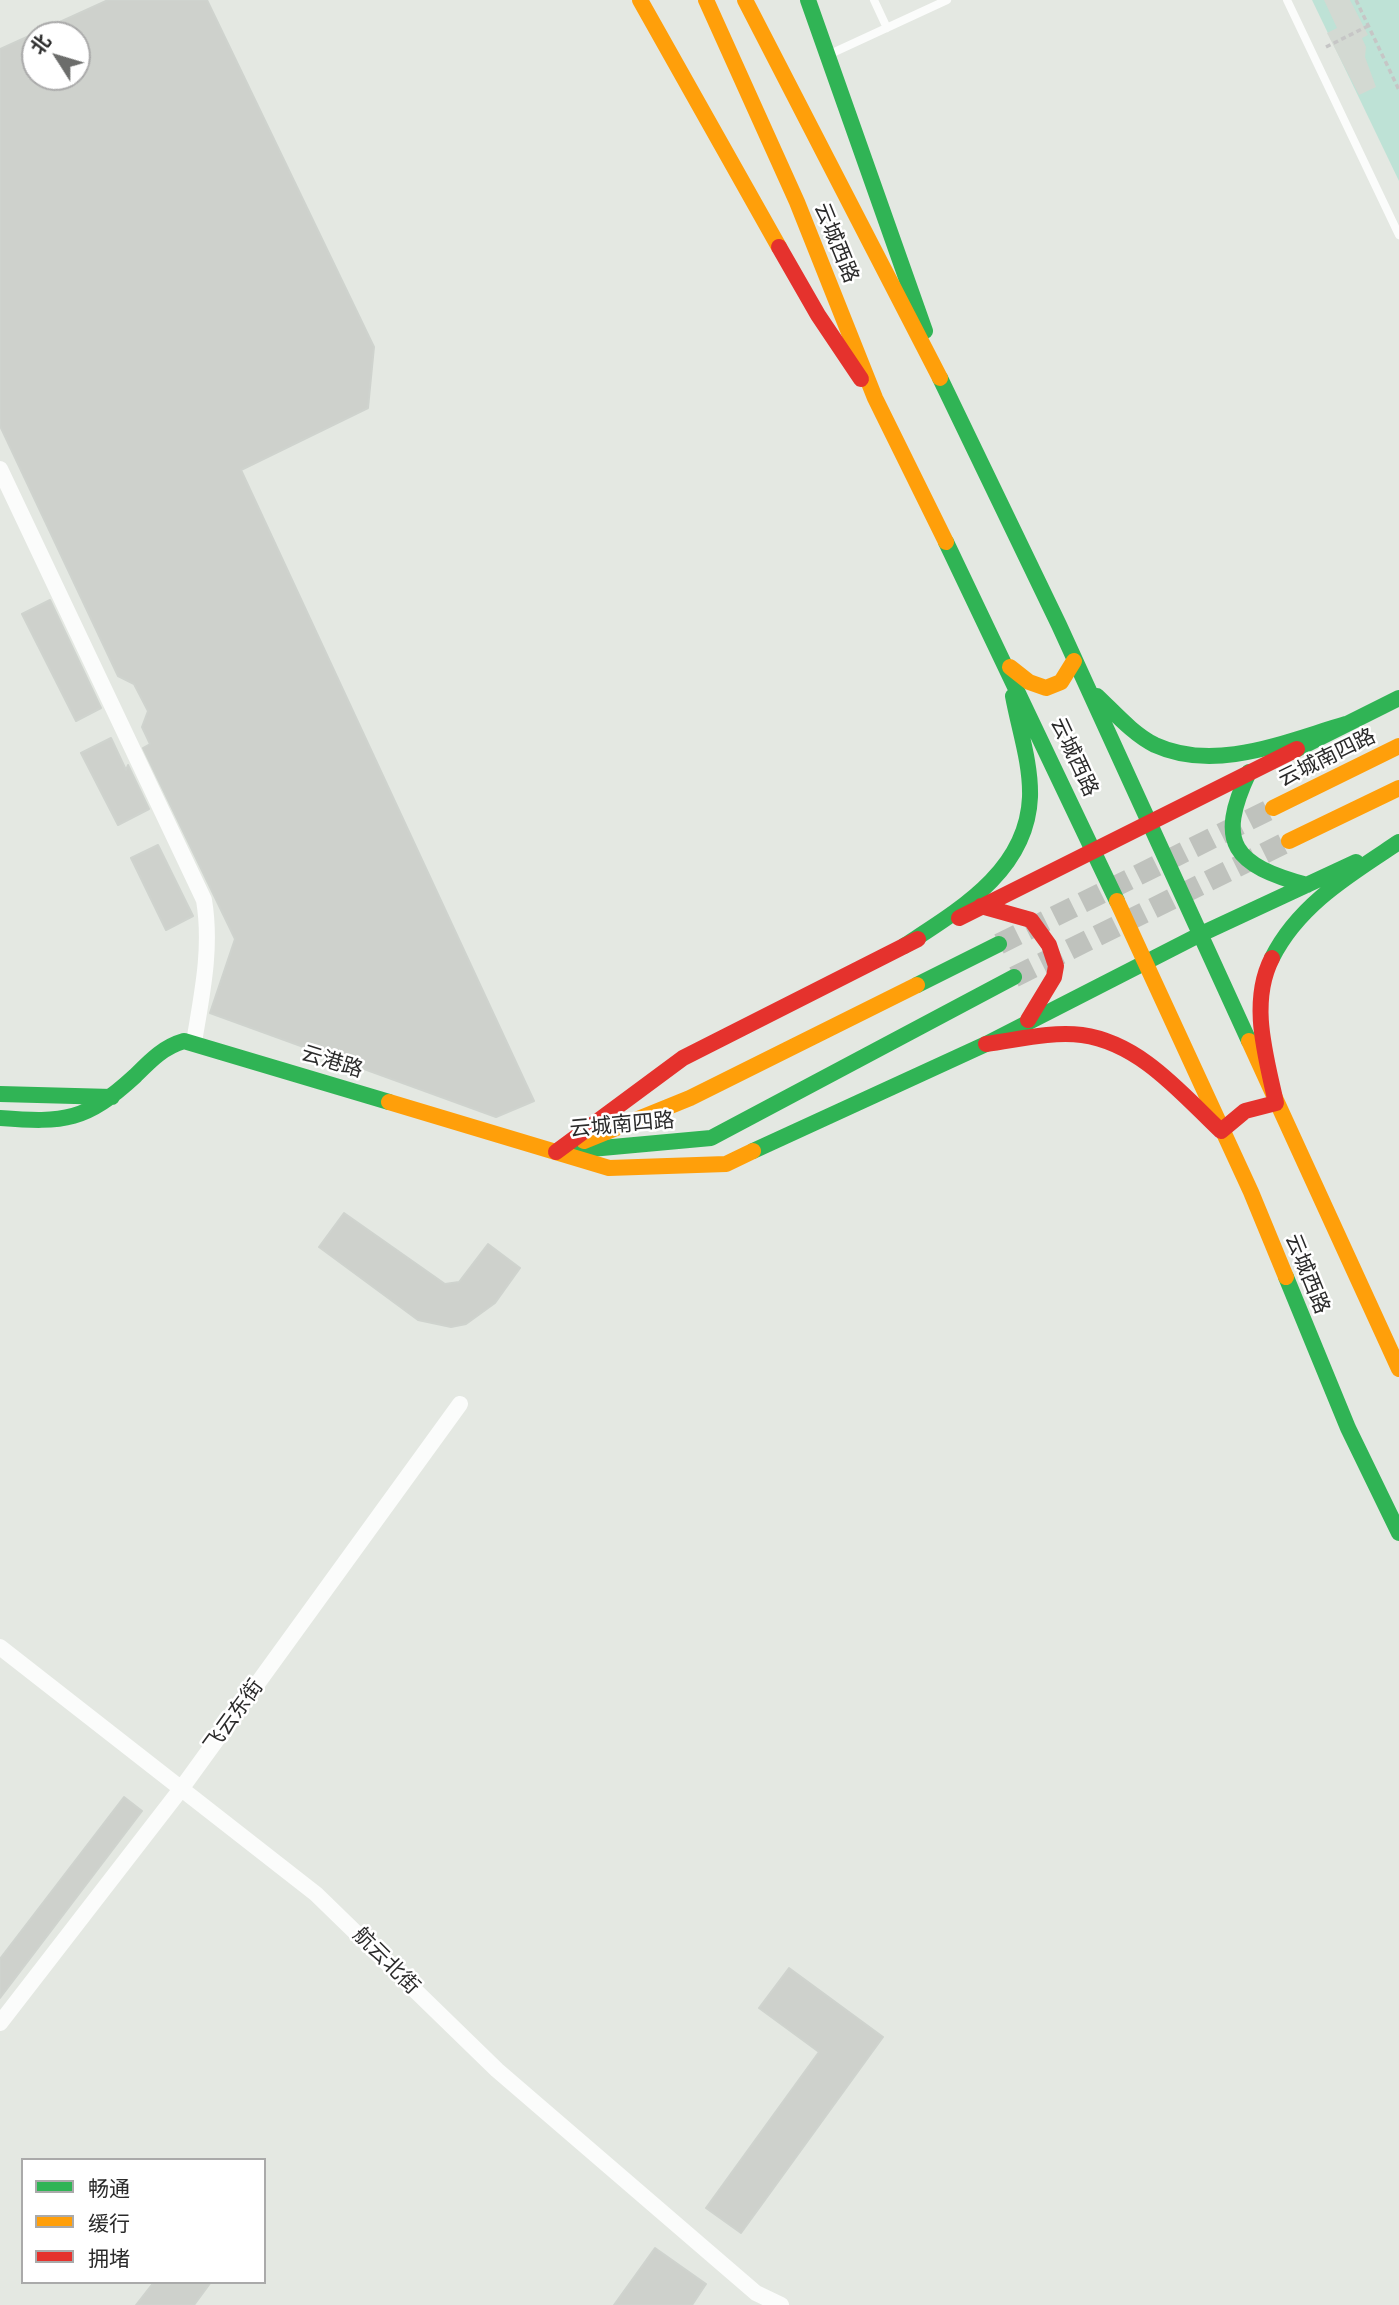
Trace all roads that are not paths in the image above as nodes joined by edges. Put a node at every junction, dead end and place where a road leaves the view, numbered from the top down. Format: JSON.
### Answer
{"nodes":[{"id":1,"x":640,"y":0,"type":"edge"},
{"id":2,"x":706,"y":0,"type":"edge"},
{"id":3,"x":745,"y":0,"type":"edge"},
{"id":4,"x":808,"y":0,"type":"edge"},
{"id":5,"x":874,"y":0,"type":"edge"},
{"id":6,"x":947,"y":0,"type":"edge"},
{"id":7,"x":1287,"y":0,"type":"edge"},
{"id":8,"x":887,"y":28,"type":"junction"},
{"id":9,"x":828,"y":55,"type":"junction"},
{"id":10,"x":1399,"y":235,"type":"edge"},
{"id":11,"x":941,"y":380,"type":"junction"},
{"id":12,"x":875,"y":398,"type":"junction"},
{"id":13,"x":2,"y":478,"type":"edge"},
{"id":14,"x":1074,"y":661,"type":"junction"},
{"id":15,"x":1007,"y":664,"type":"junction"},
{"id":16,"x":1399,"y":698,"type":"edge"},
{"id":17,"x":1346,"y":724,"type":"junction"},
{"id":18,"x":1399,"y":746,"type":"edge"},
{"id":19,"x":1249,"y":772,"type":"junction"},
{"id":20,"x":1399,"y":788,"type":"edge"},
{"id":21,"x":1273,"y":808,"type":"tunnel mouth"},
{"id":22,"x":1151,"y":821,"type":"junction"},
{"id":23,"x":1289,"y":841,"type":"tunnel mouth"},
{"id":24,"x":1399,"y":842,"type":"edge"},
{"id":25,"x":1094,"y":850,"type":"junction"},
{"id":26,"x":1307,"y":885,"type":"junction"},
{"id":27,"x":981,"y":906,"type":"junction"},
{"id":28,"x":1199,"y":935,"type":"junction"},
{"id":29,"x":999,"y":944,"type":"tunnel mouth"},
{"id":30,"x":904,"y":946,"type":"junction"},
{"id":31,"x":1145,"y":962,"type":"junction"},
{"id":32,"x":1014,"y":977,"type":"tunnel mouth"},
{"id":33,"x":1024,"y":1024,"type":"junction"},
{"id":34,"x":194,"y":1042,"type":"junction"},
{"id":35,"x":986,"y":1044,"type":"junction"},
{"id":36,"x":0,"y":1094,"type":"edge"},
{"id":37,"x":111,"y":1097,"type":"junction"},
{"id":38,"x":1276,"y":1103,"type":"junction"},
{"id":39,"x":0,"y":1118,"type":"edge"},
{"id":40,"x":1221,"y":1131,"type":"junction"},
{"id":41,"x":556,"y":1153,"type":"junction"},
{"id":42,"x":1399,"y":1368,"type":"edge"},
{"id":43,"x":460,"y":1404,"type":"dead end"},
{"id":44,"x":1399,"y":1533,"type":"edge"},
{"id":45,"x":0,"y":1647,"type":"edge"},
{"id":46,"x":181,"y":1789,"type":"junction"},
{"id":47,"x":0,"y":2023,"type":"edge"},
{"id":48,"x":752,"y":2299,"type":"edge"},
{"id":49,"x":781,"y":2305,"type":"edge"}],
"edges":[{"from":1,"to":12,"type":"main road"},
{"from":2,"to":12,"type":"main road","name":"云城西路"},
{"from":3,"to":11,"type":"main road","name":"云城西路"},
{"from":4,"to":9,"type":"main road"},
{"from":5,"to":8,"type":"lane"},
{"from":6,"to":8,"type":"lane"},
{"from":7,"to":10,"type":"lane"},
{"from":8,"to":9,"type":"lane"},
{"from":9,"to":11,"type":"main road"},
{"from":11,"to":14,"type":"main road","name":"云城西路"},
{"from":12,"to":15,"type":"main road","name":"云城西路"},
{"from":13,"to":34,"type":"street"},
{"from":14,"to":15,"type":"main road"},
{"from":14,"to":17,"type":"main road"},
{"from":14,"to":22,"type":"main road","name":"云城西路"},
{"from":15,"to":25,"type":"main road","name":"云城西路"},
{"from":15,"to":30,"type":"main road"},
{"from":16,"to":17,"type":"main road"},
{"from":17,"to":19,"type":"main road"},
{"from":18,"to":21,"type":"main road","name":"云城南四路"},
{"from":19,"to":22,"type":"main road"},
{"from":19,"to":26,"type":"main road"},
{"from":20,"to":23,"type":"main road"},
{"from":22,"to":25,"type":"main road"},
{"from":22,"to":28,"type":"main road","name":"云城西路"},
{"from":24,"to":26,"type":"main road"},
{"from":24,"to":38,"type":"main road"},
{"from":25,"to":27,"type":"main road"},
{"from":25,"to":31,"type":"main road","name":"云城西路"},
{"from":26,"to":28,"type":"main road"},
{"from":27,"to":30,"type":"main road"},
{"from":27,"to":33,"type":"main road"},
{"from":28,"to":31,"type":"main road"},
{"from":28,"to":38,"type":"main road","name":"云城西路"},
{"from":29,"to":41,"type":"main road","name":"云城南四路"},
{"from":30,"to":41,"type":"main road"},
{"from":31,"to":33,"type":"main road"},
{"from":31,"to":40,"type":"main road","name":"云城西路"},
{"from":32,"to":41,"type":"main road","name":"云城南四路"},
{"from":33,"to":35,"type":"main road"},
{"from":34,"to":37,"type":"main road"},
{"from":34,"to":41,"type":"main road","name":"云港路"},
{"from":35,"to":40,"type":"main road"},
{"from":35,"to":41,"type":"main road","name":"云港路"},
{"from":36,"to":37,"type":"main road"},
{"from":37,"to":39,"type":"main road"},
{"from":38,"to":40,"type":"main road"},
{"from":38,"to":42,"type":"main road","name":"云城西路"},
{"from":40,"to":44,"type":"main road","name":"云城西路"},
{"from":43,"to":46,"type":"street","name":"飞云东街"},
{"from":45,"to":46,"type":"street","name":"航云北街"},
{"from":46,"to":47,"type":"street","name":"飞云东街"},
{"from":46,"to":48,"type":"street","name":"航云北街"},
{"from":48,"to":49,"type":"street","name":"航云北街"}]}
